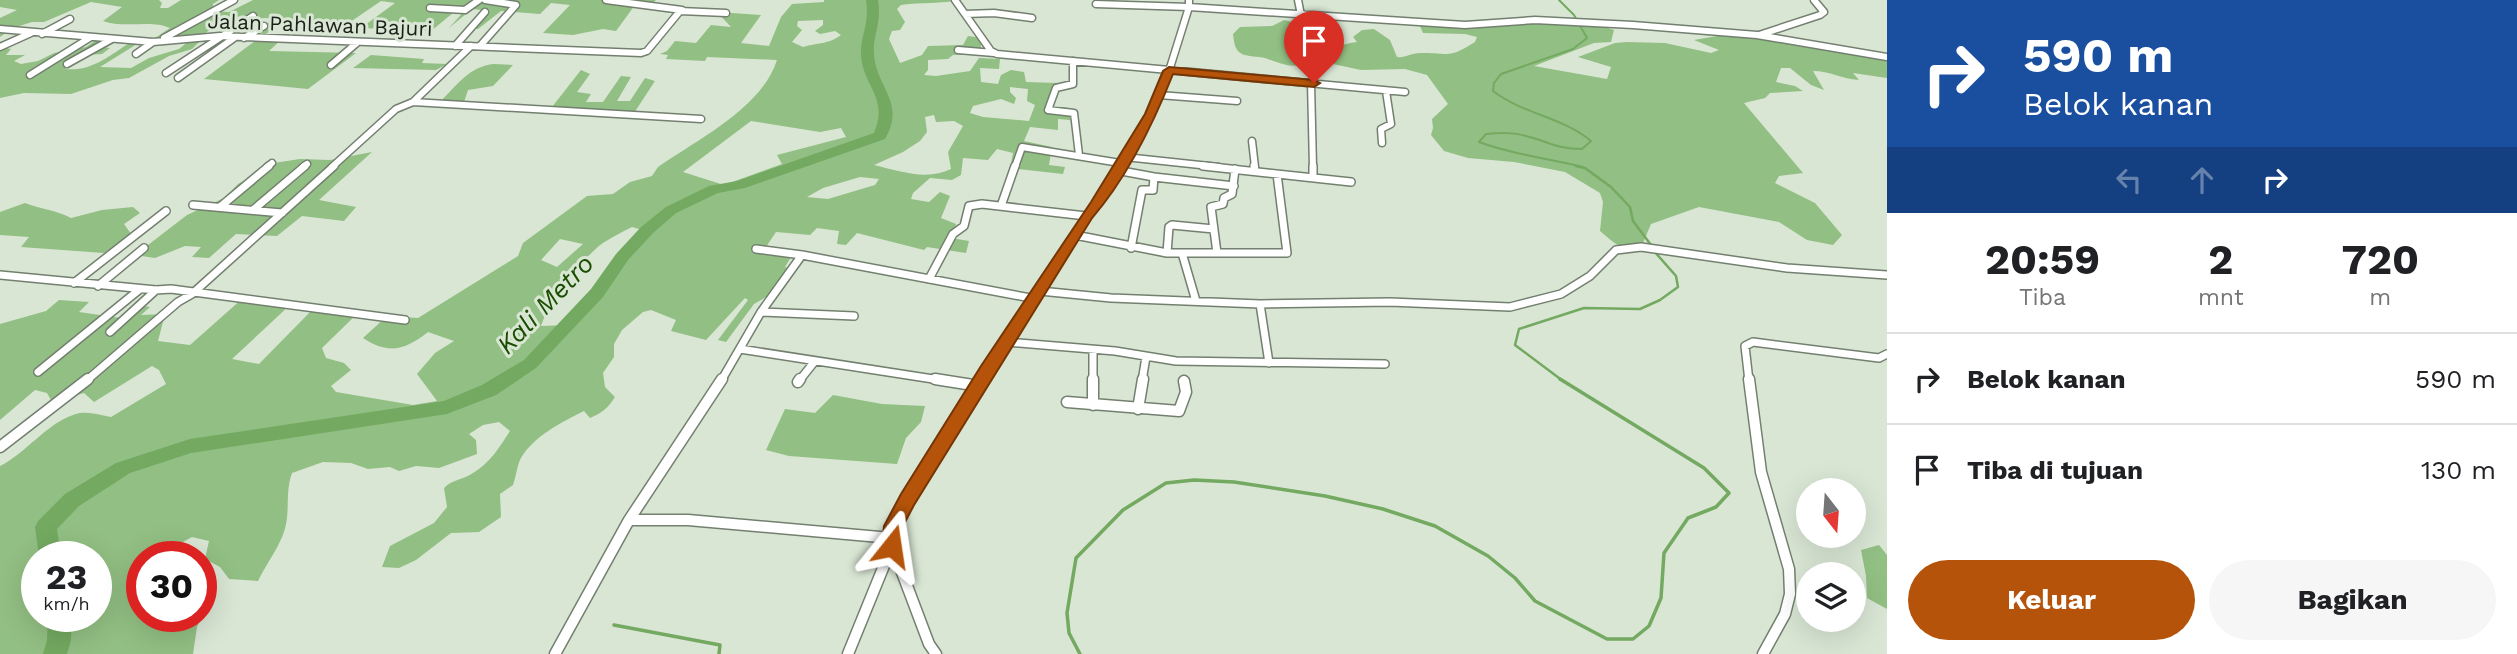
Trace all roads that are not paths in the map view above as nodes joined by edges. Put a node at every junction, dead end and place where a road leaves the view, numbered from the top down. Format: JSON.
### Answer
{"nodes":[{"id":1,"x":234,"y":0,"type":"edge"},
{"id":2,"x":479,"y":0,"type":"edge"},
{"id":3,"x":485,"y":0,"type":"edge"},
{"id":4,"x":606,"y":0,"type":"edge"},
{"id":5,"x":955,"y":0,"type":"edge"},
{"id":6,"x":1298,"y":0,"type":"edge"},
{"id":7,"x":1814,"y":0,"type":"edge"},
{"id":8,"x":1189,"y":3,"type":"edge"},
{"id":9,"x":1096,"y":4,"type":"dead end"},
{"id":10,"x":429,"y":8,"type":"dead end"},
{"id":11,"x":682,"y":10,"type":"junction"},
{"id":12,"x":485,"y":12,"type":"dead end"},
{"id":13,"x":726,"y":13,"type":"dead end"},
{"id":14,"x":965,"y":14,"type":"junction"},
{"id":15,"x":1303,"y":15,"type":"junction"},
{"id":16,"x":253,"y":16,"type":"dead end"},
{"id":17,"x":1032,"y":18,"type":"dead end"},
{"id":18,"x":69,"y":19,"type":"dead end"},
{"id":19,"x":264,"y":26,"type":"dead end"},
{"id":20,"x":0,"y":29,"type":"edge"},
{"id":21,"x":31,"y":33,"type":"junction"},
{"id":22,"x":42,"y":34,"type":"junction"},
{"id":23,"x":1757,"y":35,"type":"junction"},
{"id":24,"x":220,"y":36,"type":"junction"},
{"id":25,"x":91,"y":37,"type":"junction"},
{"id":26,"x":234,"y":38,"type":"junction"},
{"id":27,"x":244,"y":38,"type":"junction"},
{"id":28,"x":112,"y":39,"type":"junction"},
{"id":29,"x":156,"y":42,"type":"junction"},
{"id":30,"x":358,"y":42,"type":"junction"},
{"id":31,"x":455,"y":46,"type":"junction"},
{"id":32,"x":471,"y":46,"type":"junction"},
{"id":33,"x":480,"y":46,"type":"junction"},
{"id":34,"x":0,"y":47,"type":"edge"},
{"id":35,"x":958,"y":50,"type":"dead end"},
{"id":36,"x":994,"y":53,"type":"junction"},
{"id":37,"x":136,"y":54,"type":"dead end"},
{"id":38,"x":1887,"y":57,"type":"edge"},
{"id":39,"x":1075,"y":61,"type":"junction"},
{"id":40,"x":67,"y":64,"type":"dead end"},
{"id":41,"x":331,"y":65,"type":"dead end"},
{"id":42,"x":1169,"y":71,"type":"junction"},
{"id":43,"x":166,"y":73,"type":"dead end"},
{"id":44,"x":30,"y":75,"type":"dead end"},
{"id":45,"x":178,"y":78,"type":"dead end"},
{"id":46,"x":1312,"y":83,"type":"junction"},
{"id":47,"x":1386,"y":91,"type":"junction"},
{"id":48,"x":1405,"y":92,"type":"dead end"},
{"id":49,"x":1160,"y":95,"type":"junction"},
{"id":50,"x":1237,"y":101,"type":"dead end"},
{"id":51,"x":413,"y":102,"type":"junction"},
{"id":52,"x":701,"y":119,"type":"dead end"},
{"id":53,"x":1252,"y":141,"type":"dead end"},
{"id":54,"x":1382,"y":143,"type":"dead end"},
{"id":55,"x":1083,"y":156,"type":"junction"},
{"id":56,"x":272,"y":163,"type":"dead end"},
{"id":57,"x":1120,"y":163,"type":"junction"},
{"id":58,"x":307,"y":164,"type":"dead end"},
{"id":59,"x":1235,"y":169,"type":"junction"},
{"id":60,"x":1255,"y":171,"type":"junction"},
{"id":61,"x":1277,"y":174,"type":"junction"},
{"id":62,"x":1154,"y":177,"type":"junction"},
{"id":63,"x":1313,"y":178,"type":"junction"},
{"id":64,"x":1351,"y":182,"type":"dead end"},
{"id":65,"x":1234,"y":186,"type":"junction"},
{"id":66,"x":193,"y":205,"type":"dead end"},
{"id":67,"x":1001,"y":206,"type":"junction"},
{"id":68,"x":220,"y":207,"type":"junction"},
{"id":69,"x":253,"y":210,"type":"junction"},
{"id":70,"x":166,"y":211,"type":"dead end"},
{"id":71,"x":282,"y":213,"type":"junction"},
{"id":72,"x":1086,"y":216,"type":"junction"},
{"id":73,"x":1214,"y":229,"type":"junction"},
{"id":74,"x":1075,"y":235,"type":"junction"},
{"id":75,"x":144,"y":248,"type":"dead end"},
{"id":76,"x":756,"y":248,"type":"dead end"},
{"id":77,"x":1131,"y":248,"type":"junction"},
{"id":78,"x":1167,"y":253,"type":"junction"},
{"id":79,"x":1182,"y":253,"type":"junction"},
{"id":80,"x":1217,"y":253,"type":"junction"},
{"id":81,"x":802,"y":255,"type":"junction"},
{"id":82,"x":0,"y":275,"type":"edge"},
{"id":83,"x":1887,"y":275,"type":"edge"},
{"id":84,"x":10,"y":276,"type":"junction"},
{"id":85,"x":929,"y":279,"type":"junction"},
{"id":86,"x":0,"y":283,"type":"edge"},
{"id":87,"x":74,"y":283,"type":"junction"},
{"id":88,"x":98,"y":286,"type":"junction"},
{"id":89,"x":140,"y":289,"type":"junction"},
{"id":90,"x":156,"y":290,"type":"junction"},
{"id":91,"x":192,"y":294,"type":"junction"},
{"id":92,"x":1038,"y":295,"type":"junction"},
{"id":93,"x":1196,"y":301,"type":"junction"},
{"id":94,"x":1260,"y":304,"type":"junction"},
{"id":95,"x":761,"y":312,"type":"junction"},
{"id":96,"x":854,"y":316,"type":"dead end"},
{"id":97,"x":405,"y":320,"type":"dead end"},
{"id":98,"x":110,"y":332,"type":"dead end"},
{"id":99,"x":1006,"y":342,"type":"junction"},
{"id":100,"x":740,"y":349,"type":"junction"},
{"id":101,"x":1093,"y":350,"type":"junction"},
{"id":102,"x":1887,"y":354,"type":"edge"},
{"id":103,"x":1146,"y":357,"type":"junction"},
{"id":104,"x":815,"y":361,"type":"junction"},
{"id":105,"x":1269,"y":363,"type":"junction"},
{"id":106,"x":1385,"y":364,"type":"dead end"},
{"id":107,"x":38,"y":372,"type":"dead end"},
{"id":108,"x":1184,"y":381,"type":"dead end"},
{"id":109,"x":799,"y":382,"type":"dead end"},
{"id":110,"x":979,"y":386,"type":"junction"},
{"id":111,"x":1067,"y":402,"type":"dead end"},
{"id":112,"x":1093,"y":405,"type":"junction"},
{"id":113,"x":1139,"y":409,"type":"junction"},
{"id":114,"x":0,"y":447,"type":"edge"},
{"id":115,"x":629,"y":520,"type":"junction"},
{"id":116,"x":892,"y":542,"type":"junction"},
{"id":117,"x":555,"y":654,"type":"edge"},
{"id":118,"x":848,"y":654,"type":"edge"},
{"id":119,"x":936,"y":654,"type":"edge"},
{"id":120,"x":1763,"y":654,"type":"edge"}],
"edges":[{"from":1,"to":29,"type":"street"},
{"from":2,"to":10,"type":"street"},
{"from":3,"to":33,"type":"street"},
{"from":4,"to":11,"type":"street"},
{"from":5,"to":14,"type":"street"},
{"from":6,"to":15,"type":"street"},
{"from":7,"to":23,"type":"street"},
{"from":8,"to":9,"type":"street"},
{"from":8,"to":15,"type":"street"},
{"from":8,"to":42,"type":"street"},
{"from":11,"to":13,"type":"street"},
{"from":11,"to":33,"type":"street","name":"Jalan Pahlawan Bajuri"},
{"from":12,"to":31,"type":"street"},
{"from":14,"to":17,"type":"street"},
{"from":14,"to":36,"type":"street"},
{"from":15,"to":23,"type":"street"},
{"from":15,"to":46,"type":"street"},
{"from":16,"to":24,"type":"street"},
{"from":18,"to":22,"type":"street"},
{"from":19,"to":27,"type":"street"},
{"from":20,"to":21,"type":"street","name":"Jalan Pahlawan Bajuri"},
{"from":21,"to":22,"type":"street","name":"Jalan Pahlawan Bajuri"},
{"from":21,"to":34,"type":"street"},
{"from":22,"to":25,"type":"street","name":"Jalan Pahlawan Bajuri"},
{"from":23,"to":38,"type":"street"},
{"from":24,"to":26,"type":"street","name":"Jalan Pahlawan Bajuri"},
{"from":24,"to":29,"type":"street","name":"Jalan Pahlawan Bajuri"},
{"from":24,"to":43,"type":"street"},
{"from":25,"to":28,"type":"street","name":"Jalan Pahlawan Bajuri"},
{"from":25,"to":44,"type":"street"},
{"from":26,"to":27,"type":"street","name":"Jalan Pahlawan Bajuri"},
{"from":26,"to":45,"type":"street"},
{"from":27,"to":30,"type":"street","name":"Jalan Pahlawan Bajuri"},
{"from":28,"to":29,"type":"street","name":"Jalan Pahlawan Bajuri"},
{"from":28,"to":40,"type":"street"},
{"from":29,"to":37,"type":"street"},
{"from":30,"to":31,"type":"street","name":"Jalan Pahlawan Bajuri"},
{"from":30,"to":41,"type":"street"},
{"from":31,"to":32,"type":"street","name":"Jalan Pahlawan Bajuri"},
{"from":32,"to":33,"type":"street","name":"Jalan Pahlawan Bajuri"},
{"from":32,"to":51,"type":"street"},
{"from":35,"to":36,"type":"street"},
{"from":36,"to":39,"type":"street"},
{"from":39,"to":42,"type":"street"},
{"from":39,"to":55,"type":"street"},
{"from":42,"to":46,"type":"street"},
{"from":42,"to":49,"type":"street"},
{"from":46,"to":47,"type":"street"},
{"from":46,"to":63,"type":"street"},
{"from":47,"to":48,"type":"street"},
{"from":47,"to":54,"type":"street"},
{"from":49,"to":50,"type":"street"},
{"from":49,"to":57,"type":"street"},
{"from":51,"to":52,"type":"street"},
{"from":51,"to":71,"type":"street"},
{"from":53,"to":60,"type":"street"},
{"from":55,"to":57,"type":"street"},
{"from":55,"to":67,"type":"street"},
{"from":56,"to":68,"type":"street"},
{"from":57,"to":59,"type":"street"},
{"from":57,"to":62,"type":"street"},
{"from":57,"to":72,"type":"street"},
{"from":58,"to":69,"type":"street"},
{"from":59,"to":60,"type":"street"},
{"from":59,"to":65,"type":"street"},
{"from":60,"to":61,"type":"street"},
{"from":61,"to":63,"type":"street"},
{"from":61,"to":80,"type":"street"},
{"from":62,"to":65,"type":"street"},
{"from":62,"to":77,"type":"street"},
{"from":63,"to":64,"type":"street"},
{"from":65,"to":73,"type":"street"},
{"from":66,"to":68,"type":"street"},
{"from":67,"to":72,"type":"street"},
{"from":67,"to":85,"type":"street"},
{"from":68,"to":69,"type":"street"},
{"from":69,"to":71,"type":"street"},
{"from":70,"to":87,"type":"street"},
{"from":71,"to":91,"type":"street"},
{"from":72,"to":74,"type":"street"},
{"from":73,"to":78,"type":"street"},
{"from":73,"to":80,"type":"street"},
{"from":74,"to":77,"type":"street"},
{"from":74,"to":92,"type":"street"},
{"from":75,"to":88,"type":"street"},
{"from":76,"to":81,"type":"street"},
{"from":77,"to":78,"type":"street"},
{"from":78,"to":79,"type":"street"},
{"from":79,"to":80,"type":"street"},
{"from":79,"to":93,"type":"street"},
{"from":81,"to":85,"type":"street"},
{"from":81,"to":95,"type":"street"},
{"from":82,"to":84,"type":"street"},
{"from":83,"to":94,"type":"street"},
{"from":84,"to":86,"type":"street"},
{"from":84,"to":87,"type":"street"},
{"from":85,"to":92,"type":"street"},
{"from":87,"to":88,"type":"street"},
{"from":88,"to":89,"type":"street"},
{"from":89,"to":90,"type":"street"},
{"from":89,"to":107,"type":"street"},
{"from":90,"to":91,"type":"street"},
{"from":90,"to":98,"type":"street"},
{"from":91,"to":97,"type":"street"},
{"from":91,"to":114,"type":"street"},
{"from":92,"to":93,"type":"street"},
{"from":92,"to":99,"type":"street"},
{"from":93,"to":94,"type":"street"},
{"from":94,"to":105,"type":"street"},
{"from":95,"to":96,"type":"street"},
{"from":95,"to":100,"type":"street"},
{"from":99,"to":101,"type":"street"},
{"from":99,"to":110,"type":"street"},
{"from":100,"to":104,"type":"street"},
{"from":100,"to":115,"type":"street"},
{"from":101,"to":103,"type":"street"},
{"from":101,"to":112,"type":"street"},
{"from":102,"to":120,"type":"street"},
{"from":103,"to":105,"type":"street"},
{"from":103,"to":113,"type":"street"},
{"from":104,"to":109,"type":"street"},
{"from":104,"to":110,"type":"street"},
{"from":105,"to":106,"type":"street"},
{"from":108,"to":113,"type":"street"},
{"from":110,"to":116,"type":"street"},
{"from":111,"to":112,"type":"street"},
{"from":112,"to":113,"type":"street"},
{"from":115,"to":116,"type":"street"},
{"from":115,"to":117,"type":"street"},
{"from":116,"to":118,"type":"street"},
{"from":116,"to":119,"type":"street"}]}
